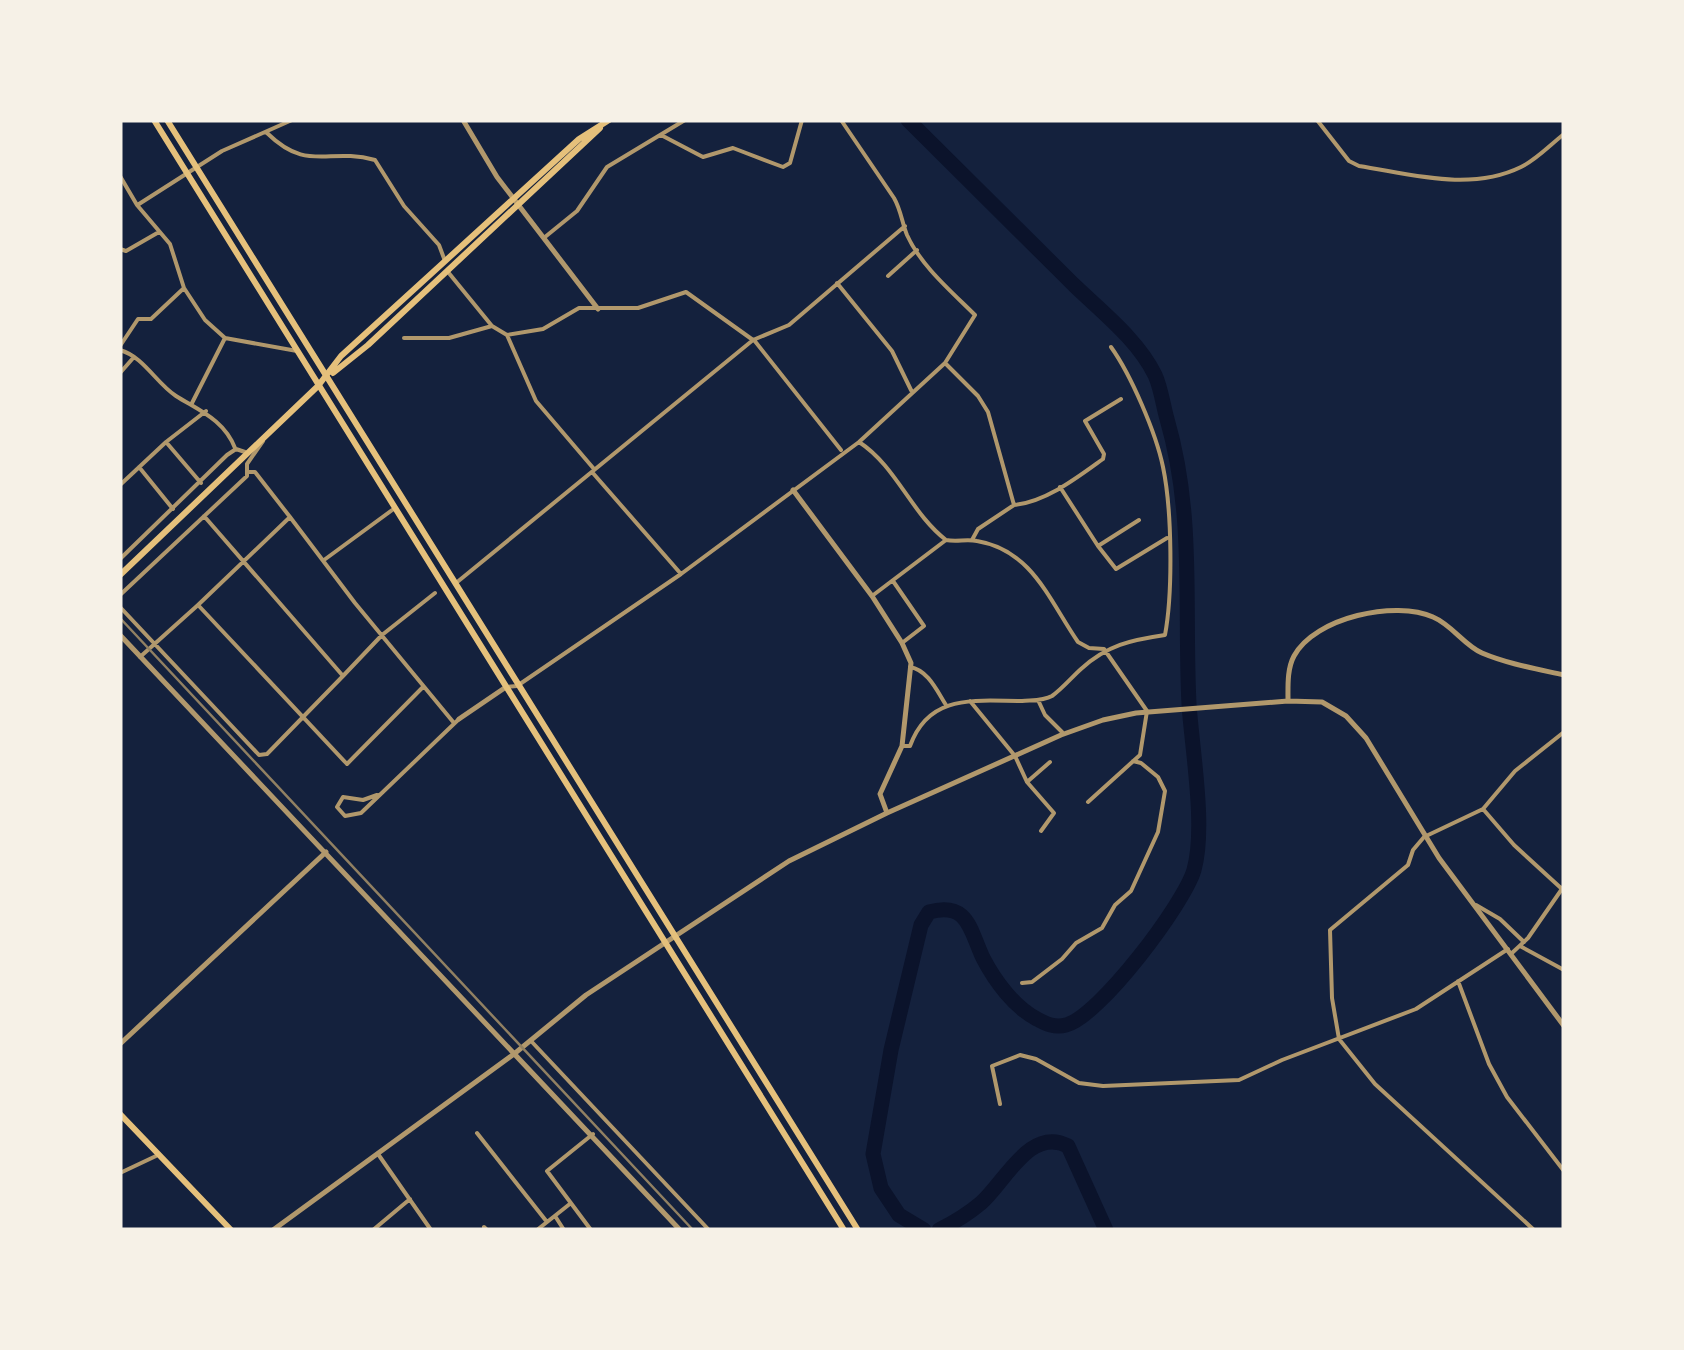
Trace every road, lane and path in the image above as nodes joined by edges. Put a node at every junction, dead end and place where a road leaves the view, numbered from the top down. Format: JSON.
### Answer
{"nodes":[{"id":1,"x":154,"y":120,"type":"edge"},
{"id":2,"x":167,"y":120,"type":"edge"},
{"id":3,"x":292,"y":120,"type":"edge"},
{"id":4,"x":463,"y":120,"type":"edge"},
{"id":5,"x":685,"y":120,"type":"edge"},
{"id":6,"x":802,"y":120,"type":"edge"},
{"id":7,"x":841,"y":120,"type":"edge"},
{"id":8,"x":1317,"y":120,"type":"edge"},
{"id":9,"x":607,"y":121,"type":"edge"},
{"id":10,"x":266,"y":132,"type":"junction"},
{"id":11,"x":661,"y":134,"type":"junction"},
{"id":12,"x":1564,"y":134,"type":"edge"},
{"id":13,"x":196,"y":167,"type":"junction"},
{"id":14,"x":186,"y":174,"type":"junction"},
{"id":15,"x":120,"y":176,"type":"edge"},
{"id":16,"x":516,"y":201,"type":"junction"},
{"id":17,"x":138,"y":205,"type":"junction"},
{"id":18,"x":905,"y":226,"type":"junction"},
{"id":19,"x":159,"y":232,"type":"junction"},
{"id":20,"x":545,"y":237,"type":"junction"},
{"id":21,"x":120,"y":249,"type":"edge"},
{"id":22,"x":917,"y":250,"type":"junction"},
{"id":23,"x":446,"y":268,"type":"junction"},
{"id":24,"x":888,"y":276,"type":"dead end"},
{"id":25,"x":837,"y":283,"type":"junction"},
{"id":26,"x":184,"y":288,"type":"junction"},
{"id":27,"x":598,"y":309,"type":"junction"},
{"id":28,"x":492,"y":326,"type":"junction"},
{"id":29,"x":507,"y":336,"type":"junction"},
{"id":30,"x":225,"y":338,"type":"junction"},
{"id":31,"x":404,"y":338,"type":"dead end"},
{"id":32,"x":754,"y":340,"type":"junction"},
{"id":33,"x":1111,"y":347,"type":"dead end"},
{"id":34,"x":120,"y":348,"type":"edge"},
{"id":35,"x":297,"y":351,"type":"junction"},
{"id":36,"x":134,"y":357,"type":"junction"},
{"id":37,"x":945,"y":363,"type":"junction"},
{"id":38,"x":120,"y":373,"type":"edge"},
{"id":39,"x":327,"y":376,"type":"junction"},
{"id":40,"x":318,"y":386,"type":"junction"},
{"id":41,"x":911,"y":391,"type":"junction"},
{"id":42,"x":1120,"y":399,"type":"dead end"},
{"id":43,"x":192,"y":403,"type":"junction"},
{"id":44,"x":206,"y":411,"type":"junction"},
{"id":45,"x":265,"y":436,"type":"junction"},
{"id":46,"x":166,"y":442,"type":"junction"},
{"id":47,"x":859,"y":442,"type":"junction"},
{"id":48,"x":236,"y":449,"type":"junction"},
{"id":49,"x":842,"y":451,"type":"junction"},
{"id":50,"x":248,"y":453,"type":"junction"},
{"id":51,"x":139,"y":467,"type":"junction"},
{"id":52,"x":592,"y":470,"type":"junction"},
{"id":53,"x":247,"y":472,"type":"junction"},
{"id":54,"x":201,"y":482,"type":"junction"},
{"id":55,"x":120,"y":485,"type":"edge"},
{"id":56,"x":1060,"y":488,"type":"junction"},
{"id":57,"x":792,"y":490,"type":"junction"},
{"id":58,"x":1014,"y":505,"type":"junction"},
{"id":59,"x":395,"y":508,"type":"junction"},
{"id":60,"x":173,"y":509,"type":"junction"},
{"id":61,"x":204,"y":516,"type":"junction"},
{"id":62,"x":290,"y":517,"type":"junction"},
{"id":63,"x":1139,"y":520,"type":"dead end"},
{"id":64,"x":1168,"y":538,"type":"junction"},
{"id":65,"x":946,"y":540,"type":"junction"},
{"id":66,"x":972,"y":540,"type":"junction"},
{"id":67,"x":1098,"y":546,"type":"junction"},
{"id":68,"x":120,"y":559,"type":"edge"},
{"id":69,"x":324,"y":560,"type":"junction"},
{"id":70,"x":242,"y":561,"type":"junction"},
{"id":71,"x":120,"y":574,"type":"edge"},
{"id":72,"x":681,"y":574,"type":"junction"},
{"id":73,"x":892,"y":581,"type":"junction"},
{"id":74,"x":455,"y":584,"type":"junction"},
{"id":75,"x":436,"y":593,"type":"dead end"},
{"id":76,"x":120,"y":595,"type":"edge"},
{"id":77,"x":872,"y":596,"type":"junction"},
{"id":78,"x":198,"y":605,"type":"junction"},
{"id":79,"x":120,"y":607,"type":"edge"},
{"id":80,"x":120,"y":634,"type":"edge"},
{"id":81,"x":382,"y":636,"type":"junction"},
{"id":82,"x":902,"y":642,"type":"junction"},
{"id":83,"x":156,"y":643,"type":"junction"},
{"id":84,"x":1104,"y":650,"type":"junction"},
{"id":85,"x":140,"y":657,"type":"junction"},
{"id":86,"x":910,"y":667,"type":"junction"},
{"id":87,"x":343,"y":676,"type":"junction"},
{"id":88,"x":1564,"y":676,"type":"edge"},
{"id":89,"x":423,"y":686,"type":"junction"},
{"id":90,"x":517,"y":686,"type":"junction"},
{"id":91,"x":506,"y":687,"type":"junction"},
{"id":92,"x":1038,"y":700,"type":"junction"},
{"id":93,"x":970,"y":701,"type":"junction"},
{"id":94,"x":1288,"y":701,"type":"junction"},
{"id":95,"x":946,"y":705,"type":"junction"},
{"id":96,"x":1147,"y":712,"type":"junction"},
{"id":97,"x":303,"y":717,"type":"junction"},
{"id":98,"x":457,"y":721,"type":"junction"},
{"id":99,"x":1564,"y":732,"type":"edge"},
{"id":100,"x":1064,"y":734,"type":"junction"},
{"id":101,"x":902,"y":746,"type":"junction"},
{"id":102,"x":1015,"y":756,"type":"junction"},
{"id":103,"x":1133,"y":761,"type":"junction"},
{"id":104,"x":1050,"y":762,"type":"dead end"},
{"id":105,"x":1027,"y":782,"type":"junction"},
{"id":106,"x":377,"y":795,"type":"junction"},
{"id":107,"x":1088,"y":802,"type":"dead end"},
{"id":108,"x":1483,"y":809,"type":"junction"},
{"id":109,"x":887,"y":813,"type":"junction"},
{"id":110,"x":1041,"y":830,"type":"dead end"},
{"id":111,"x":1424,"y":837,"type":"junction"},
{"id":112,"x":326,"y":852,"type":"junction"},
{"id":113,"x":1563,"y":888,"type":"edge"},
{"id":114,"x":1472,"y":903,"type":"junction"},
{"id":115,"x":675,"y":936,"type":"junction"},
{"id":116,"x":665,"y":941,"type":"junction"},
{"id":117,"x":1522,"y":944,"type":"junction"},
{"id":118,"x":1510,"y":951,"type":"junction"},
{"id":119,"x":1564,"y":970,"type":"edge"},
{"id":120,"x":1458,"y":981,"type":"junction"},
{"id":121,"x":1022,"y":983,"type":"dead end"},
{"id":122,"x":1564,"y":1026,"type":"edge"},
{"id":123,"x":1339,"y":1039,"type":"junction"},
{"id":124,"x":530,"y":1041,"type":"junction"},
{"id":125,"x":120,"y":1044,"type":"edge"},
{"id":126,"x":514,"y":1054,"type":"junction"},
{"id":127,"x":1000,"y":1104,"type":"dead end"},
{"id":128,"x":120,"y":1114,"type":"edge"},
{"id":129,"x":477,"y":1134,"type":"dead end"},
{"id":130,"x":593,"y":1134,"type":"junction"},
{"id":131,"x":378,"y":1154,"type":"junction"},
{"id":132,"x":158,"y":1155,"type":"junction"},
{"id":133,"x":1564,"y":1171,"type":"edge"},
{"id":134,"x":120,"y":1172,"type":"edge"},
{"id":135,"x":410,"y":1199,"type":"junction"},
{"id":136,"x":571,"y":1204,"type":"junction"},
{"id":137,"x":554,"y":1216,"type":"junction"},
{"id":138,"x":546,"y":1222,"type":"junction"},
{"id":139,"x":231,"y":1230,"type":"edge"},
{"id":140,"x":273,"y":1230,"type":"edge"},
{"id":141,"x":373,"y":1230,"type":"edge"},
{"id":142,"x":431,"y":1230,"type":"edge"},
{"id":143,"x":537,"y":1230,"type":"edge"},
{"id":144,"x":564,"y":1230,"type":"edge"},
{"id":145,"x":591,"y":1230,"type":"edge"},
{"id":146,"x":680,"y":1230,"type":"edge"},
{"id":147,"x":708,"y":1230,"type":"edge"},
{"id":148,"x":844,"y":1230,"type":"edge"},
{"id":149,"x":858,"y":1230,"type":"edge"},
{"id":150,"x":1534,"y":1230,"type":"edge"}],
"edges":[{"from":1,"to":14,"type":"main road"},
{"from":2,"to":13,"type":"main road"},
{"from":3,"to":10,"type":"street"},
{"from":4,"to":16,"type":"street"},
{"from":5,"to":11,"type":"street"},
{"from":6,"to":11,"type":"street"},
{"from":7,"to":18,"type":"street"},
{"from":8,"to":12,"type":"street"},
{"from":9,"to":16,"type":"main road"},
{"from":10,"to":13,"type":"street"},
{"from":10,"to":23,"type":"street"},
{"from":11,"to":20,"type":"street"},
{"from":13,"to":14,"type":"street"},
{"from":13,"to":39,"type":"main road"},
{"from":14,"to":17,"type":"street"},
{"from":14,"to":35,"type":"main road"},
{"from":15,"to":17,"type":"street"},
{"from":16,"to":20,"type":"street"},
{"from":16,"to":23,"type":"main road"},
{"from":17,"to":19,"type":"street"},
{"from":18,"to":22,"type":"street"},
{"from":18,"to":25,"type":"street"},
{"from":19,"to":21,"type":"street"},
{"from":19,"to":26,"type":"street"},
{"from":20,"to":27,"type":"street"},
{"from":22,"to":24,"type":"street"},
{"from":22,"to":37,"type":"street"},
{"from":23,"to":28,"type":"street"},
{"from":23,"to":39,"type":"main road"},
{"from":25,"to":32,"type":"street"},
{"from":25,"to":41,"type":"street"},
{"from":26,"to":30,"type":"street"},
{"from":26,"to":34,"type":"street"},
{"from":27,"to":29,"type":"street"},
{"from":27,"to":32,"type":"street"},
{"from":28,"to":29,"type":"street"},
{"from":28,"to":31,"type":"street"},
{"from":29,"to":52,"type":"street"},
{"from":30,"to":35,"type":"street"},
{"from":30,"to":43,"type":"street"},
{"from":32,"to":49,"type":"street"},
{"from":32,"to":52,"type":"street"},
{"from":33,"to":64,"type":"street"},
{"from":34,"to":36,"type":"street"},
{"from":35,"to":40,"type":"main road"},
{"from":36,"to":38,"type":"street"},
{"from":36,"to":43,"type":"street"},
{"from":37,"to":41,"type":"street"},
{"from":37,"to":58,"type":"street"},
{"from":39,"to":40,"type":"main road"},
{"from":39,"to":74,"type":"main road"},
{"from":40,"to":45,"type":"main road"},
{"from":40,"to":59,"type":"main road"},
{"from":41,"to":47,"type":"street"},
{"from":42,"to":56,"type":"street"},
{"from":43,"to":44,"type":"street"},
{"from":44,"to":46,"type":"street"},
{"from":44,"to":48,"type":"street"},
{"from":45,"to":50,"type":"main road"},
{"from":45,"to":53,"type":"street"},
{"from":46,"to":51,"type":"street"},
{"from":46,"to":54,"type":"street"},
{"from":47,"to":49,"type":"street"},
{"from":47,"to":65,"type":"street"},
{"from":48,"to":50,"type":"street"},
{"from":48,"to":54,"type":"street"},
{"from":49,"to":57,"type":"street"},
{"from":50,"to":71,"type":"main road"},
{"from":51,"to":55,"type":"street"},
{"from":51,"to":60,"type":"street"},
{"from":52,"to":72,"type":"street"},
{"from":52,"to":74,"type":"street"},
{"from":53,"to":61,"type":"street"},
{"from":53,"to":62,"type":"street"},
{"from":54,"to":60,"type":"street"},
{"from":56,"to":58,"type":"street"},
{"from":56,"to":67,"type":"street"},
{"from":57,"to":72,"type":"street"},
{"from":57,"to":77,"type":"street"},
{"from":58,"to":66,"type":"street"},
{"from":59,"to":69,"type":"street"},
{"from":59,"to":91,"type":"main road"},
{"from":60,"to":68,"type":"street"},
{"from":61,"to":70,"type":"street"},
{"from":61,"to":76,"type":"street"},
{"from":62,"to":69,"type":"street"},
{"from":62,"to":70,"type":"street"},
{"from":63,"to":67,"type":"street"},
{"from":64,"to":67,"type":"street"},
{"from":64,"to":84,"type":"street"},
{"from":65,"to":66,"type":"street"},
{"from":65,"to":73,"type":"street"},
{"from":66,"to":84,"type":"street"},
{"from":69,"to":81,"type":"street"},
{"from":70,"to":78,"type":"street"},
{"from":70,"to":87,"type":"street"},
{"from":72,"to":90,"type":"street"},
{"from":73,"to":77,"type":"street"},
{"from":73,"to":82,"type":"street"},
{"from":74,"to":90,"type":"main road"},
{"from":75,"to":81,"type":"street"},
{"from":77,"to":82,"type":"street"},
{"from":78,"to":83,"type":"street"},
{"from":78,"to":97,"type":"street"},
{"from":79,"to":83,"type":"street"},
{"from":80,"to":85,"type":"street"},
{"from":81,"to":87,"type":"street"},
{"from":81,"to":89,"type":"street"},
{"from":82,"to":86,"type":"street"},
{"from":83,"to":85,"type":"street"},
{"from":83,"to":97,"type":"street"},
{"from":84,"to":92,"type":"street"},
{"from":84,"to":96,"type":"street"},
{"from":85,"to":112,"type":"street"},
{"from":86,"to":95,"type":"street"},
{"from":86,"to":101,"type":"street"},
{"from":87,"to":97,"type":"street"},
{"from":88,"to":94,"type":"street"},
{"from":89,"to":97,"type":"street"},
{"from":89,"to":98,"type":"street"},
{"from":90,"to":91,"type":"street"},
{"from":90,"to":115,"type":"main road"},
{"from":91,"to":98,"type":"street"},
{"from":91,"to":116,"type":"main road"},
{"from":92,"to":93,"type":"street"},
{"from":92,"to":100,"type":"street"},
{"from":93,"to":95,"type":"street"},
{"from":93,"to":102,"type":"street"},
{"from":94,"to":96,"type":"street"},
{"from":94,"to":111,"type":"street"},
{"from":95,"to":101,"type":"street"},
{"from":96,"to":100,"type":"street"},
{"from":96,"to":103,"type":"street"},
{"from":98,"to":106,"type":"street"},
{"from":99,"to":108,"type":"street"},
{"from":100,"to":102,"type":"street"},
{"from":101,"to":109,"type":"street"},
{"from":102,"to":105,"type":"street"},
{"from":102,"to":109,"type":"street"},
{"from":103,"to":107,"type":"street"},
{"from":103,"to":121,"type":"street"},
{"from":104,"to":105,"type":"street"},
{"from":105,"to":110,"type":"street"},
{"from":106,"to":106,"type":"street"},
{"from":108,"to":111,"type":"street"},
{"from":108,"to":113,"type":"street"},
{"from":109,"to":115,"type":"street"},
{"from":111,"to":114,"type":"street"},
{"from":111,"to":123,"type":"street"},
{"from":112,"to":125,"type":"street"},
{"from":112,"to":126,"type":"street"},
{"from":113,"to":117,"type":"street"},
{"from":114,"to":117,"type":"street"},
{"from":114,"to":118,"type":"street"},
{"from":115,"to":116,"type":"street"},
{"from":115,"to":149,"type":"main road"},
{"from":116,"to":124,"type":"street"},
{"from":116,"to":148,"type":"main road"},
{"from":117,"to":118,"type":"street"},
{"from":117,"to":119,"type":"street"},
{"from":118,"to":120,"type":"street"},
{"from":118,"to":122,"type":"street"},
{"from":120,"to":123,"type":"street"},
{"from":120,"to":133,"type":"street"},
{"from":123,"to":127,"type":"street"},
{"from":123,"to":150,"type":"street"},
{"from":124,"to":126,"type":"street"},
{"from":124,"to":147,"type":"street"},
{"from":126,"to":130,"type":"street"},
{"from":126,"to":131,"type":"street"},
{"from":128,"to":132,"type":"main road"},
{"from":129,"to":138,"type":"street"},
{"from":130,"to":136,"type":"street"},
{"from":130,"to":146,"type":"street"},
{"from":131,"to":135,"type":"street"},
{"from":131,"to":140,"type":"street"},
{"from":132,"to":134,"type":"street"},
{"from":132,"to":139,"type":"main road"},
{"from":135,"to":141,"type":"street"},
{"from":135,"to":142,"type":"street"},
{"from":136,"to":137,"type":"street"},
{"from":136,"to":145,"type":"street"},
{"from":137,"to":138,"type":"street"},
{"from":137,"to":144,"type":"street"},
{"from":138,"to":143,"type":"street"}]}
